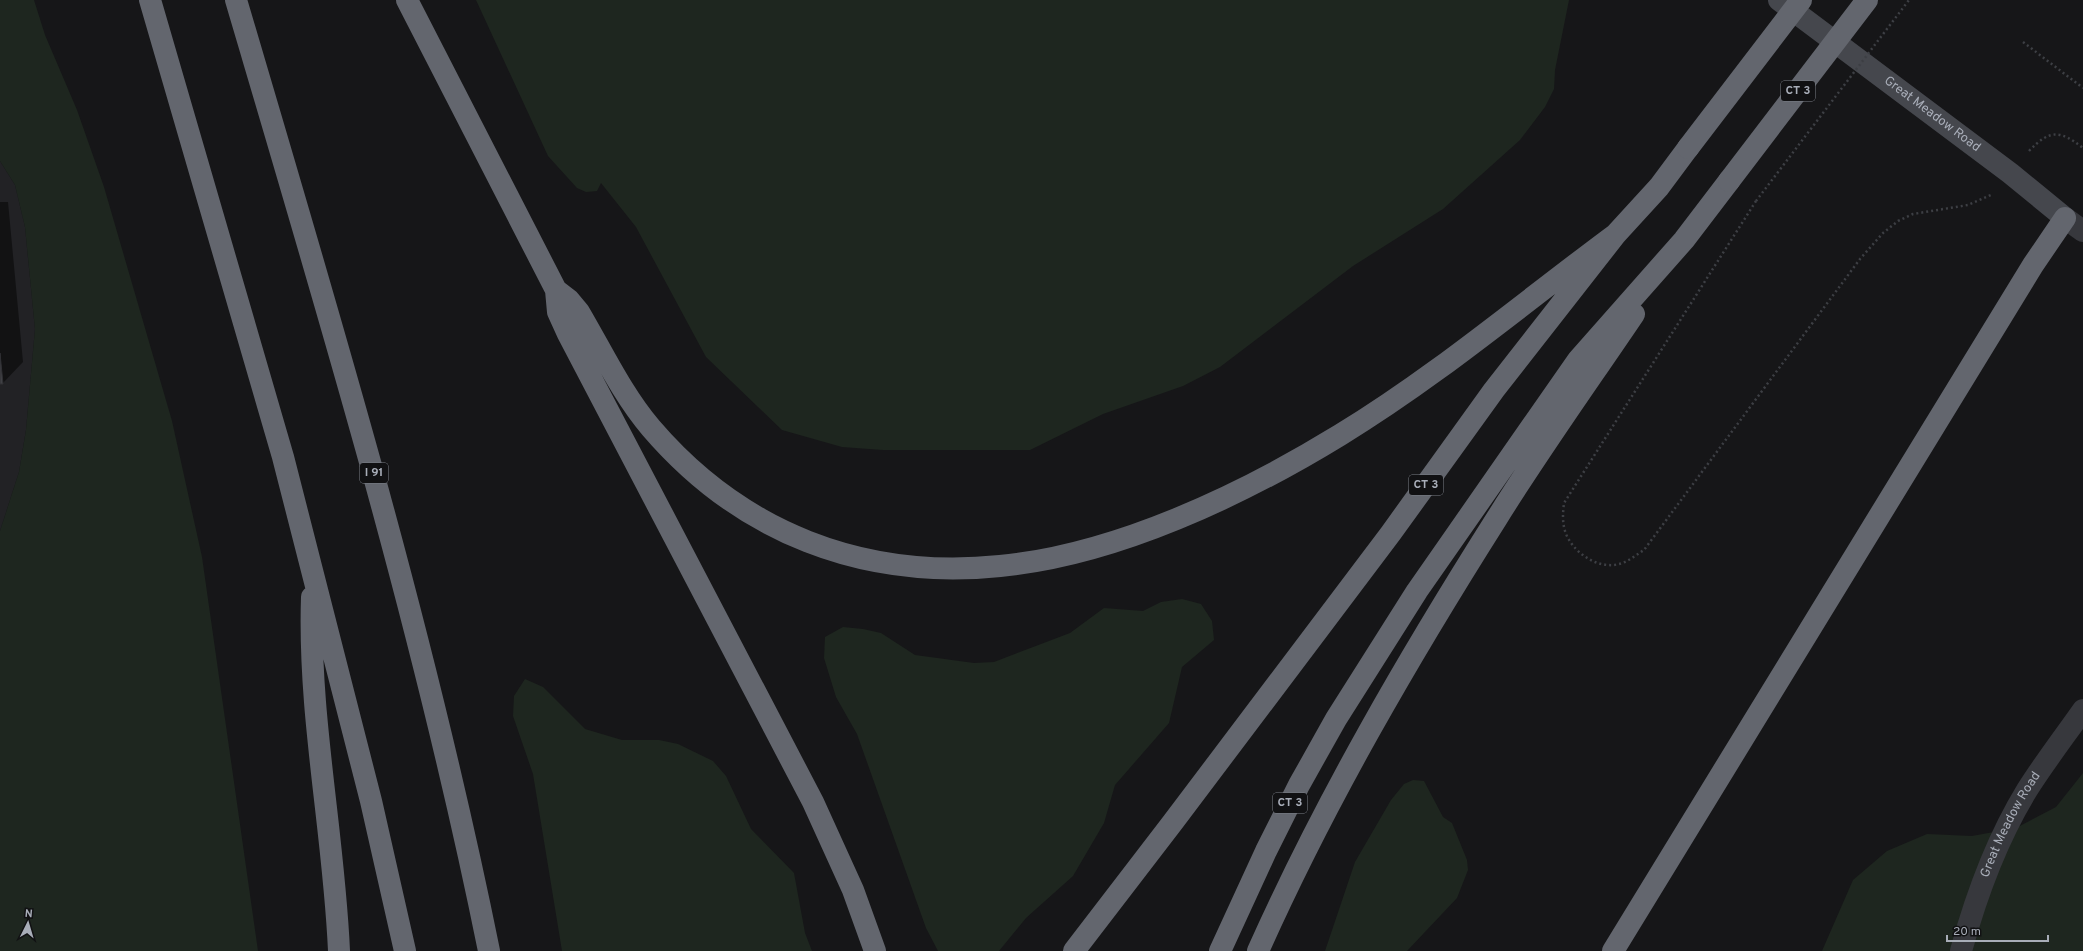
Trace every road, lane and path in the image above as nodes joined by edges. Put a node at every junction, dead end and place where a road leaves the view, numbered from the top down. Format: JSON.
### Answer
{"nodes":[{"id":1,"x":150,"y":0,"type":"edge"},
{"id":2,"x":236,"y":0,"type":"edge"},
{"id":3,"x":407,"y":0,"type":"edge"},
{"id":4,"x":1779,"y":0,"type":"edge"},
{"id":5,"x":1801,"y":0,"type":"edge"},
{"id":6,"x":1867,"y":0,"type":"edge"},
{"id":7,"x":1909,"y":0,"type":"edge"},
{"id":8,"x":2023,"y":42,"type":"dead end"},
{"id":9,"x":2083,"y":88,"type":"edge"},
{"id":10,"x":2083,"y":148,"type":"edge"},
{"id":11,"x":2010,"y":174,"type":"junction"},
{"id":12,"x":2065,"y":218,"type":"junction"},
{"id":13,"x":2083,"y":231,"type":"edge"},
{"id":14,"x":1616,"y":234,"type":"junction"},
{"id":15,"x":1684,"y":240,"type":"junction"},
{"id":16,"x":556,"y":290,"type":"junction"},
{"id":17,"x":312,"y":570,"type":"junction"},
{"id":18,"x":2083,"y":710,"type":"edge"},
{"id":19,"x":339,"y":951,"type":"edge"},
{"id":20,"x":405,"y":951,"type":"edge"},
{"id":21,"x":490,"y":951,"type":"edge"},
{"id":22,"x":875,"y":951,"type":"edge"},
{"id":23,"x":1074,"y":951,"type":"edge"},
{"id":24,"x":1220,"y":951,"type":"edge"},
{"id":25,"x":1258,"y":951,"type":"edge"},
{"id":26,"x":1613,"y":951,"type":"edge"},
{"id":27,"x":1961,"y":951,"type":"edge"}],
"edges":[{"from":1,"to":17,"type":"highway"},
{"from":2,"to":21,"type":"highway","number":"I 91"},
{"from":3,"to":16,"type":"highway"},
{"from":4,"to":11,"type":"street","name":"Great Meadow Road"},
{"from":5,"to":14,"type":"highway","number":"CT 3","bridge":true},
{"from":6,"to":15,"type":"highway","number":"CT 3","bridge":true},
{"from":7,"to":11,"type":"path","bridge":true},
{"from":8,"to":9,"type":"path"},
{"from":10,"to":11,"type":"path"},
{"from":11,"to":12,"type":"street","name":"Great Meadow Road"},
{"from":12,"to":13,"type":"street","name":"Great Meadow Road"},
{"from":12,"to":26,"type":"highway"},
{"from":14,"to":16,"type":"highway"},
{"from":14,"to":23,"type":"highway","number":"CT 3"},
{"from":15,"to":24,"type":"highway","number":"CT 3"},
{"from":15,"to":25,"type":"highway"},
{"from":16,"to":22,"type":"highway"},
{"from":17,"to":19,"type":"highway"},
{"from":17,"to":20,"type":"highway"},
{"from":18,"to":27,"type":"street","name":"Great Meadow Road"}]}
